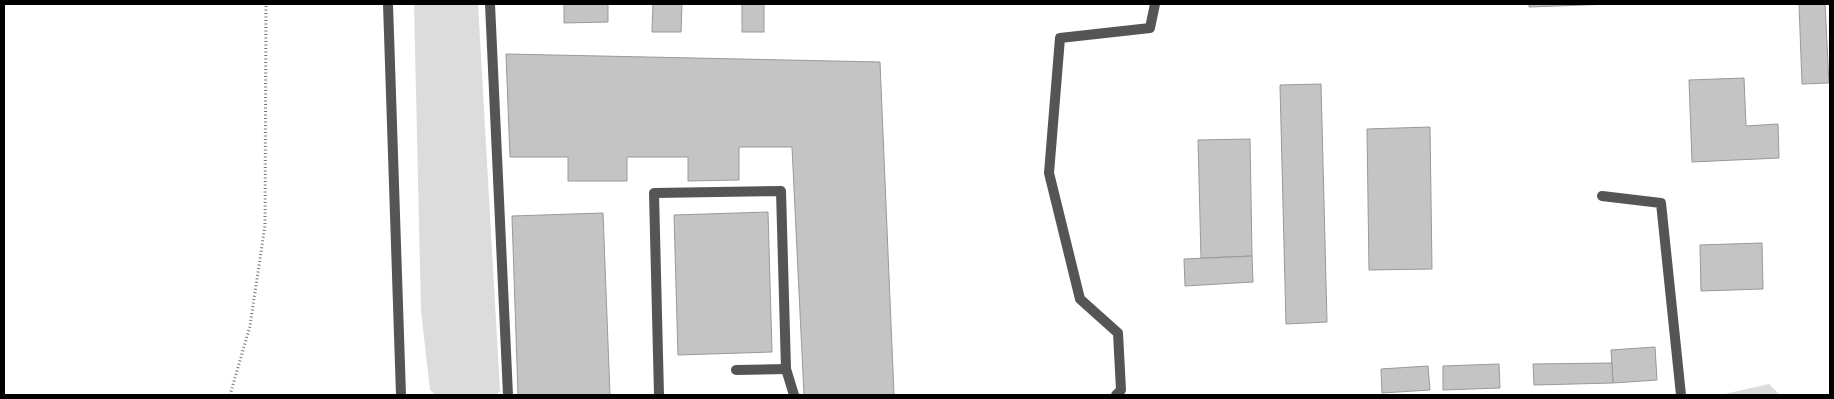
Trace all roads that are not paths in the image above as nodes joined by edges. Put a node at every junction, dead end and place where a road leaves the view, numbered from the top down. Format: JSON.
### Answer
{"nodes":[{"id":1,"x":388,"y":4,"type":"edge"},
{"id":2,"x":490,"y":4,"type":"edge"},
{"id":3,"x":1155,"y":4,"type":"edge"},
{"id":4,"x":1602,"y":196,"type":"dead end"},
{"id":5,"x":786,"y":369,"type":"junction"},
{"id":6,"x":736,"y":370,"type":"dead end"},
{"id":7,"x":401,"y":395,"type":"edge"},
{"id":8,"x":508,"y":395,"type":"edge"},
{"id":9,"x":659,"y":395,"type":"edge"},
{"id":10,"x":794,"y":395,"type":"edge"},
{"id":11,"x":1116,"y":395,"type":"edge"},
{"id":12,"x":1681,"y":395,"type":"edge"}],
"edges":[{"from":1,"to":7,"type":"lane"},
{"from":2,"to":8,"type":"lane"},
{"from":3,"to":11,"type":"lane"},
{"from":4,"to":12,"type":"lane"},
{"from":5,"to":6,"type":"lane"},
{"from":5,"to":9,"type":"lane"},
{"from":5,"to":10,"type":"lane"}]}
